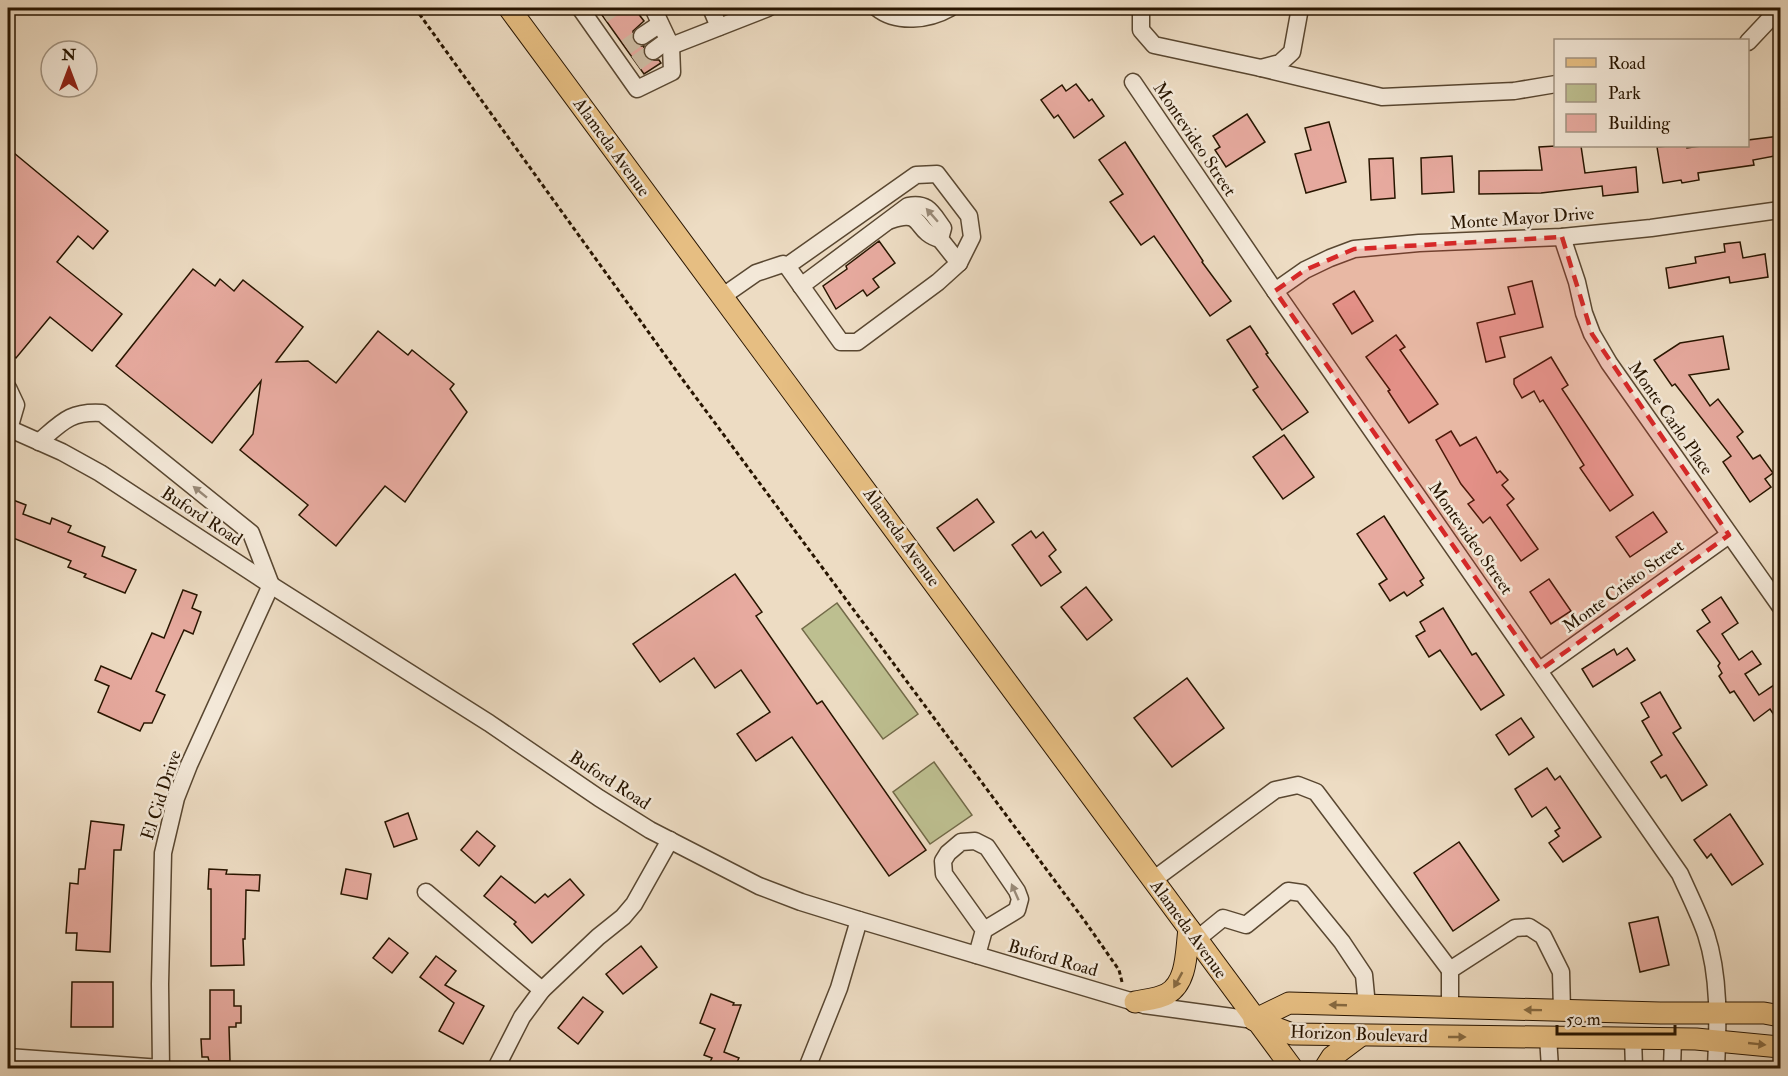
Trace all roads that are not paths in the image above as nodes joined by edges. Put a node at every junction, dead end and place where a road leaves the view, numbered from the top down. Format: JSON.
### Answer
{"nodes":[{"id":1,"x":509,"y":8,"type":"edge"},
{"id":2,"x":581,"y":8,"type":"edge"},
{"id":3,"x":652,"y":8,"type":"edge"},
{"id":4,"x":711,"y":8,"type":"edge"},
{"id":5,"x":768,"y":8,"type":"edge"},
{"id":6,"x":877,"y":8,"type":"edge"},
{"id":7,"x":950,"y":8,"type":"edge"},
{"id":8,"x":1141,"y":8,"type":"edge"},
{"id":9,"x":1300,"y":8,"type":"edge"},
{"id":10,"x":1780,"y":8,"type":"edge"},
{"id":11,"x":898,"y":12,"type":"edge"},
{"id":12,"x":660,"y":24,"type":"junction"},
{"id":13,"x":719,"y":27,"type":"junction"},
{"id":14,"x":642,"y":36,"type":"tunnel mouth"},
{"id":15,"x":1749,"y":41,"type":"edge"},
{"id":16,"x":669,"y":43,"type":"junction"},
{"id":17,"x":653,"y":51,"type":"tunnel mouth"},
{"id":18,"x":1261,"y":68,"type":"junction"},
{"id":19,"x":1133,"y":82,"type":"dead end"},
{"id":20,"x":1554,"y":84,"type":"edge"},
{"id":21,"x":1780,"y":210,"type":"edge"},
{"id":22,"x":1562,"y":237,"type":"junction"},
{"id":23,"x":958,"y":263,"type":"junction"},
{"id":24,"x":787,"y":266,"type":"junction"},
{"id":25,"x":801,"y":286,"type":"junction"},
{"id":26,"x":1275,"y":291,"type":"junction"},
{"id":27,"x":723,"y":296,"type":"junction"},
{"id":28,"x":8,"y":388,"type":"edge"},
{"id":29,"x":8,"y":428,"type":"edge"},
{"id":30,"x":39,"y":442,"type":"junction"},
{"id":31,"x":1729,"y":535,"type":"junction"},
{"id":32,"x":271,"y":585,"type":"junction"},
{"id":33,"x":1780,"y":606,"type":"edge"},
{"id":34,"x":1540,"y":670,"type":"junction"},
{"id":35,"x":670,"y":840,"type":"junction"},
{"id":36,"x":1153,"y":880,"type":"junction"},
{"id":37,"x":426,"y":892,"type":"dead end"},
{"id":38,"x":859,"y":920,"type":"junction"},
{"id":39,"x":984,"y":930,"type":"junction"},
{"id":40,"x":1193,"y":934,"type":"junction"},
{"id":41,"x":977,"y":955,"type":"junction"},
{"id":42,"x":1450,"y":970,"type":"junction"},
{"id":43,"x":542,"y":990,"type":"junction"},
{"id":44,"x":1130,"y":1001,"type":"junction"},
{"id":45,"x":1367,"y":1006,"type":"junction"},
{"id":46,"x":1450,"y":1008,"type":"junction"},
{"id":47,"x":1562,"y":1011,"type":"junction"},
{"id":48,"x":1718,"y":1014,"type":"junction"},
{"id":49,"x":1780,"y":1016,"type":"edge"},
{"id":50,"x":1254,"y":1020,"type":"junction"},
{"id":51,"x":1360,"y":1036,"type":"junction"},
{"id":52,"x":1548,"y":1038,"type":"junction"},
{"id":53,"x":1633,"y":1038,"type":"junction"},
{"id":54,"x":1673,"y":1039,"type":"junction"},
{"id":55,"x":1717,"y":1041,"type":"junction"},
{"id":56,"x":1780,"y":1047,"type":"edge"},
{"id":57,"x":8,"y":1057,"type":"edge"},
{"id":58,"x":161,"y":1068,"type":"edge"},
{"id":59,"x":496,"y":1068,"type":"edge"},
{"id":60,"x":807,"y":1068,"type":"edge"},
{"id":61,"x":1292,"y":1068,"type":"edge"},
{"id":62,"x":1325,"y":1068,"type":"edge"},
{"id":63,"x":1550,"y":1068,"type":"edge"},
{"id":64,"x":1634,"y":1068,"type":"edge"},
{"id":65,"x":1672,"y":1068,"type":"edge"},
{"id":66,"x":1716,"y":1068,"type":"edge"}],
"edges":[{"from":1,"to":27,"type":"main road","name":"Alameda Avenue"},
{"from":2,"to":16,"type":"street"},
{"from":3,"to":12,"type":"street"},
{"from":4,"to":13,"type":"street"},
{"from":5,"to":13,"type":"street"},
{"from":6,"to":11,"type":"street"},
{"from":7,"to":11,"type":"street"},
{"from":8,"to":18,"type":"street"},
{"from":9,"to":18,"type":"street"},
{"from":10,"to":15,"type":"street"},
{"from":12,"to":14,"type":"street"},
{"from":12,"to":16,"type":"street"},
{"from":13,"to":16,"type":"street"},
{"from":16,"to":17,"type":"street"},
{"from":18,"to":20,"type":"street"},
{"from":19,"to":26,"type":"street","name":"Montevideo Street"},
{"from":21,"to":22,"type":"street","name":"Monte Mayor Drive"},
{"from":22,"to":26,"type":"street","name":"Monte Mayor Drive"},
{"from":22,"to":31,"type":"street","name":"Monte Carlo Place"},
{"from":23,"to":24,"type":"street"},
{"from":23,"to":25,"type":"street"},
{"from":23,"to":25,"type":"street","one_way":true},
{"from":24,"to":25,"type":"street"},
{"from":24,"to":27,"type":"street"},
{"from":26,"to":34,"type":"street","name":"Montevideo Street"},
{"from":27,"to":36,"type":"main road","name":"Alameda Avenue"},
{"from":28,"to":29,"type":"street"},
{"from":29,"to":30,"type":"street","name":"Buford Road"},
{"from":30,"to":32,"type":"street","name":"Buford Road"},
{"from":32,"to":30,"type":"street","one_way":true},
{"from":31,"to":33,"type":"street","name":"Monte Carlo Place"},
{"from":31,"to":34,"type":"street","name":"Monte Cristo Street"},
{"from":32,"to":35,"type":"street","name":"Buford Road"},
{"from":32,"to":58,"type":"street","name":"El Cid Drive"},
{"from":34,"to":48,"type":"street","name":"Montevideo Street"},
{"from":35,"to":38,"type":"street","name":"Buford Road"},
{"from":35,"to":43,"type":"street"},
{"from":36,"to":40,"type":"main road","name":"Alameda Avenue"},
{"from":36,"to":42,"type":"street"},
{"from":37,"to":43,"type":"street"},
{"from":38,"to":41,"type":"street","name":"Buford Road"},
{"from":38,"to":60,"type":"street"},
{"from":39,"to":39,"type":"street","one_way":true},
{"from":39,"to":41,"type":"street"},
{"from":40,"to":44,"type":"main road","one_way":true},
{"from":40,"to":45,"type":"street"},
{"from":40,"to":50,"type":"main road","name":"Alameda Avenue"},
{"from":41,"to":44,"type":"street","name":"Buford Road"},
{"from":42,"to":46,"type":"street"},
{"from":42,"to":47,"type":"street"},
{"from":43,"to":59,"type":"street"},
{"from":44,"to":50,"type":"street","name":"Buford Road"},
{"from":45,"to":46,"type":"main road","name":"Horizon Boulevard"},
{"from":45,"to":50,"type":"main road","name":"Horizon Boulevard","one_way":true},
{"from":47,"to":46,"type":"main road","name":"Horizon Boulevard","one_way":true},
{"from":47,"to":48,"type":"main road","name":"Horizon Boulevard"},
{"from":48,"to":49,"type":"main road","name":"Horizon Boulevard"},
{"from":48,"to":55,"type":"street","name":"Montevideo Street"},
{"from":50,"to":51,"type":"main road","name":"Horizon Boulevard"},
{"from":50,"to":61,"type":"main road","name":"Alameda Avenue"},
{"from":51,"to":52,"type":"main road","name":"Horizon Boulevard","one_way":true},
{"from":51,"to":62,"type":"main road"},
{"from":52,"to":53,"type":"main road","name":"Horizon Boulevard"},
{"from":52,"to":63,"type":"street"},
{"from":53,"to":54,"type":"main road","name":"Horizon Boulevard"},
{"from":53,"to":64,"type":"street"},
{"from":54,"to":55,"type":"main road","name":"Horizon Boulevard"},
{"from":54,"to":65,"type":"street"},
{"from":55,"to":56,"type":"main road","name":"Horizon Boulevard","one_way":true},
{"from":55,"to":66,"type":"street","name":"Montevideo Street"},
{"from":57,"to":58,"type":"street"}]}
